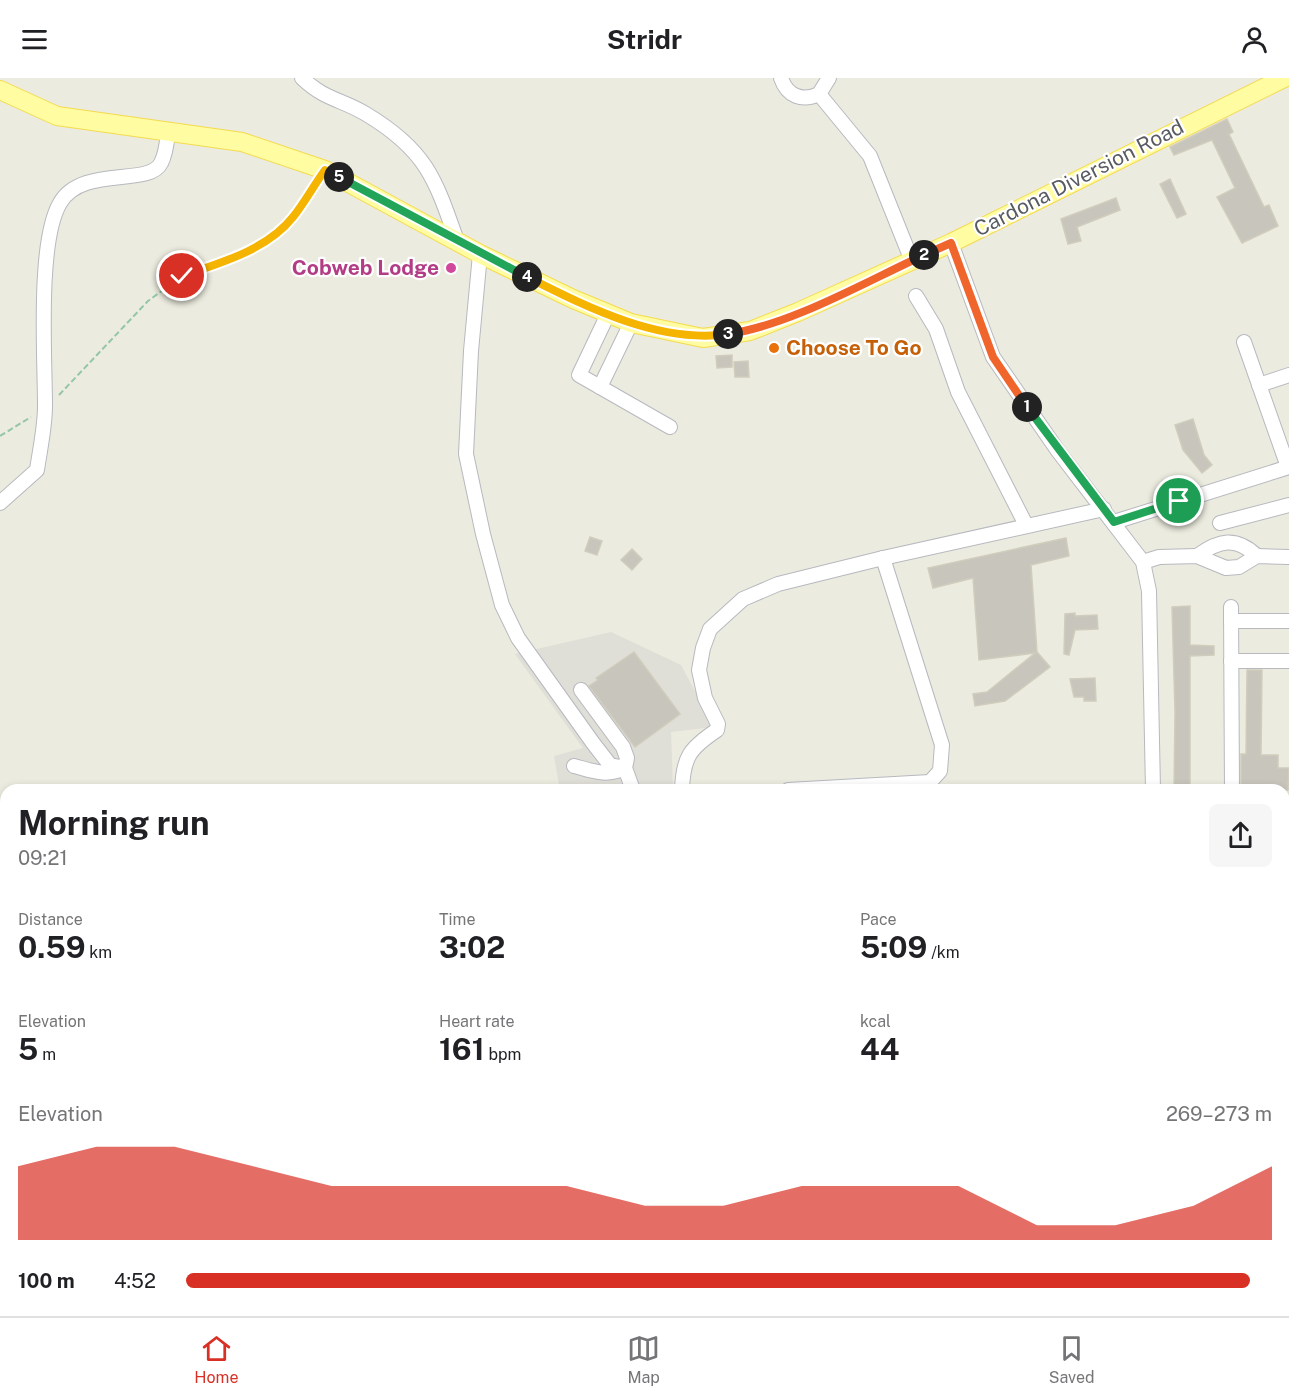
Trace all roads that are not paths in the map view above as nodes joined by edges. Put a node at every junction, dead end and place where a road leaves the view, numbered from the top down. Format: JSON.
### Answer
{"nodes":[{"id":1,"x":302,"y":78,"type":"edge"},
{"id":2,"x":781,"y":78,"type":"edge"},
{"id":3,"x":830,"y":78,"type":"edge"},
{"id":4,"x":1284,"y":78,"type":"edge"},
{"id":5,"x":0,"y":90,"type":"edge"},
{"id":6,"x":819,"y":94,"type":"junction"},
{"id":7,"x":168,"y":132,"type":"junction"},
{"id":8,"x":457,"y":241,"type":"junction"},
{"id":9,"x":951,"y":243,"type":"junction"},
{"id":10,"x":480,"y":254,"type":"junction"},
{"id":11,"x":912,"y":261,"type":"junction"},
{"id":12,"x":916,"y":296,"type":"dead end"},
{"id":13,"x":608,"y":314,"type":"junction"},
{"id":14,"x":631,"y":323,"type":"junction"},
{"id":15,"x":1244,"y":342,"type":"dead end"},
{"id":16,"x":1289,"y":375,"type":"edge"},
{"id":17,"x":1259,"y":385,"type":"junction"},
{"id":18,"x":600,"y":387,"type":"junction"},
{"id":19,"x":669,"y":427,"type":"dead end"},
{"id":20,"x":1288,"y":467,"type":"edge"},
{"id":21,"x":0,"y":503,"type":"edge"},
{"id":22,"x":1289,"y":505,"type":"edge"},
{"id":23,"x":1104,"y":509,"type":"junction"},
{"id":24,"x":1114,"y":522,"type":"junction"},
{"id":25,"x":1220,"y":523,"type":"dead end"},
{"id":26,"x":1026,"y":525,"type":"junction"},
{"id":27,"x":1197,"y":556,"type":"junction"},
{"id":28,"x":1257,"y":556,"type":"junction"},
{"id":29,"x":1289,"y":557,"type":"edge"},
{"id":30,"x":883,"y":558,"type":"junction"},
{"id":31,"x":1143,"y":562,"type":"junction"},
{"id":32,"x":1289,"y":621,"type":"edge"},
{"id":33,"x":1231,"y":661,"type":"junction"},
{"id":34,"x":1289,"y":661,"type":"edge"},
{"id":35,"x":581,"y":690,"type":"dead end"},
{"id":36,"x":574,"y":766,"type":"dead end"},
{"id":37,"x":625,"y":768,"type":"junction"},
{"id":38,"x":631,"y":784,"type":"edge"},
{"id":39,"x":682,"y":784,"type":"edge"},
{"id":40,"x":894,"y":784,"type":"edge"},
{"id":41,"x":1153,"y":784,"type":"edge"},
{"id":42,"x":1232,"y":784,"type":"edge"}],
"edges":[{"from":1,"to":8,"type":"street"},
{"from":2,"to":6,"type":"street"},
{"from":3,"to":6,"type":"street"},
{"from":4,"to":9,"type":"main road","name":"Cardona Diversion Road"},
{"from":5,"to":7,"type":"main road","name":"Cardona Diversion Road"},
{"from":6,"to":11,"type":"street"},
{"from":7,"to":8,"type":"main road","name":"Cardona Diversion Road"},
{"from":7,"to":21,"type":"street"},
{"from":8,"to":10,"type":"main road","name":"Cardona Diversion Road"},
{"from":9,"to":11,"type":"main road","name":"Cardona Diversion Road"},
{"from":9,"to":23,"type":"street"},
{"from":10,"to":13,"type":"main road","name":"Cardona Diversion Road"},
{"from":10,"to":37,"type":"street"},
{"from":11,"to":14,"type":"main road","name":"Cardona Diversion Road"},
{"from":12,"to":26,"type":"street"},
{"from":13,"to":14,"type":"main road","name":"Cardona Diversion Road"},
{"from":13,"to":18,"type":"street"},
{"from":14,"to":18,"type":"street"},
{"from":15,"to":17,"type":"street"},
{"from":16,"to":17,"type":"street"},
{"from":17,"to":20,"type":"street"},
{"from":18,"to":19,"type":"street"},
{"from":20,"to":24,"type":"street"},
{"from":22,"to":25,"type":"street"},
{"from":23,"to":24,"type":"street"},
{"from":23,"to":26,"type":"street"},
{"from":24,"to":31,"type":"street"},
{"from":26,"to":30,"type":"street"},
{"from":27,"to":28,"type":"street"},
{"from":27,"to":28,"type":"street"},
{"from":27,"to":31,"type":"street"},
{"from":28,"to":29,"type":"street"},
{"from":30,"to":39,"type":"street"},
{"from":30,"to":40,"type":"street"},
{"from":31,"to":41,"type":"street"},
{"from":32,"to":33,"type":"street"},
{"from":33,"to":34,"type":"street"},
{"from":33,"to":42,"type":"street"},
{"from":35,"to":37,"type":"street"},
{"from":36,"to":37,"type":"street"},
{"from":37,"to":38,"type":"street"}]}
